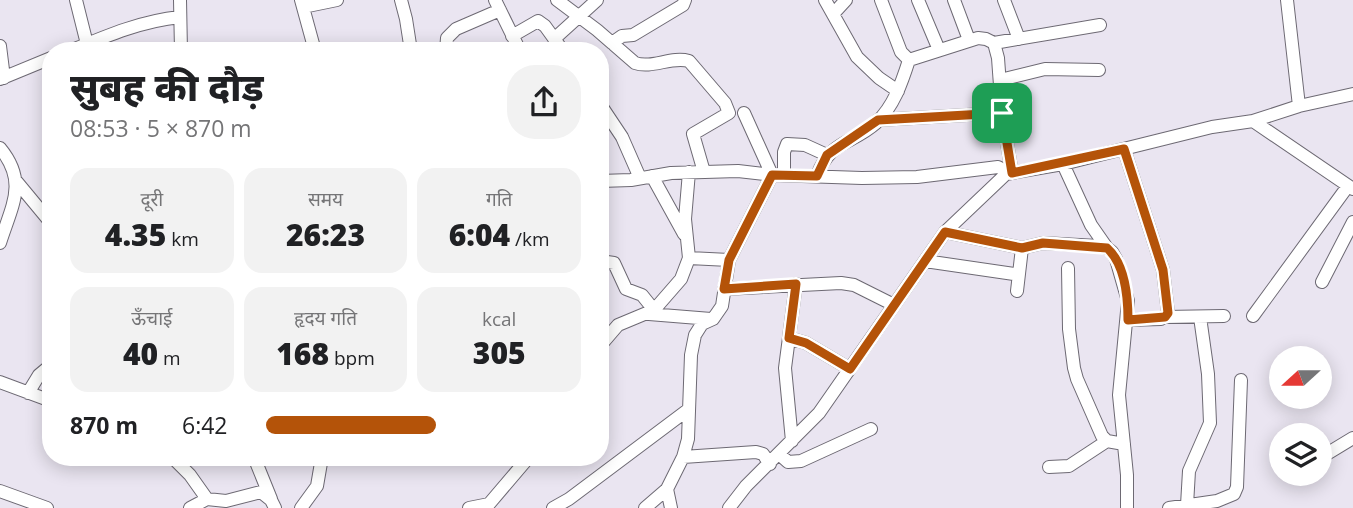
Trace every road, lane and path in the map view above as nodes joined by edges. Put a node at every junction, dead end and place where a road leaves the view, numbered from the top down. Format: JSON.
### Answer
{"nodes":[{"id":1,"x":76,"y":0,"type":"edge"},
{"id":2,"x":180,"y":0,"type":"edge"},
{"id":3,"x":337,"y":0,"type":"edge"},
{"id":4,"x":401,"y":0,"type":"edge"},
{"id":5,"x":557,"y":0,"type":"edge"},
{"id":6,"x":597,"y":0,"type":"edge"},
{"id":7,"x":685,"y":0,"type":"edge"},
{"id":8,"x":825,"y":0,"type":"edge"},
{"id":9,"x":846,"y":0,"type":"edge"},
{"id":10,"x":881,"y":0,"type":"edge"},
{"id":11,"x":918,"y":0,"type":"edge"},
{"id":12,"x":954,"y":0,"type":"edge"},
{"id":13,"x":1004,"y":0,"type":"edge"},
{"id":14,"x":1287,"y":0,"type":"edge"},
{"id":15,"x":302,"y":4,"type":"edge"},
{"id":16,"x":497,"y":5,"type":"edge"},
{"id":17,"x":834,"y":13,"type":"junction"},
{"id":18,"x":180,"y":17,"type":"junction"},
{"id":19,"x":580,"y":17,"type":"junction"},
{"id":20,"x":1100,"y":25,"type":"dead end"},
{"id":21,"x":512,"y":36,"type":"junction"},
{"id":22,"x":554,"y":39,"type":"junction"},
{"id":23,"x":1019,"y":39,"type":"junction"},
{"id":24,"x":969,"y":40,"type":"junction"},
{"id":25,"x":86,"y":42,"type":"edge"},
{"id":26,"x":108,"y":42,"type":"edge"},
{"id":27,"x":181,"y":42,"type":"edge"},
{"id":28,"x":313,"y":42,"type":"edge"},
{"id":29,"x":410,"y":42,"type":"edge"},
{"id":30,"x":447,"y":42,"type":"edge"},
{"id":31,"x":515,"y":42,"type":"edge"},
{"id":32,"x":556,"y":42,"type":"edge"},
{"id":33,"x":612,"y":43,"type":"junction"},
{"id":34,"x":994,"y":43,"type":"junction"},
{"id":35,"x":0,"y":46,"type":"edge"},
{"id":36,"x":939,"y":50,"type":"junction"},
{"id":37,"x":909,"y":60,"type":"junction"},
{"id":38,"x":42,"y":62,"type":"edge"},
{"id":39,"x":1099,"y":70,"type":"dead end"},
{"id":40,"x":2,"y":78,"type":"edge"},
{"id":41,"x":1000,"y":80,"type":"junction"},
{"id":42,"x":898,"y":90,"type":"junction"},
{"id":43,"x":1353,"y":94,"type":"edge"},
{"id":44,"x":1299,"y":106,"type":"junction"},
{"id":45,"x":744,"y":113,"type":"dead end"},
{"id":46,"x":1002,"y":113,"type":"junction"},
{"id":47,"x":609,"y":118,"type":"edge"},
{"id":48,"x":878,"y":120,"type":"junction"},
{"id":49,"x":1253,"y":121,"type":"junction"},
{"id":50,"x":0,"y":148,"type":"edge"},
{"id":51,"x":1124,"y":149,"type":"junction"},
{"id":52,"x":827,"y":155,"type":"junction"},
{"id":53,"x":1063,"y":164,"type":"junction"},
{"id":54,"x":690,"y":172,"type":"junction"},
{"id":55,"x":704,"y":172,"type":"junction"},
{"id":56,"x":1009,"y":173,"type":"junction"},
{"id":57,"x":778,"y":175,"type":"junction"},
{"id":58,"x":817,"y":176,"type":"junction"},
{"id":59,"x":646,"y":177,"type":"junction"},
{"id":60,"x":609,"y":180,"type":"edge"},
{"id":61,"x":17,"y":182,"type":"junction"},
{"id":62,"x":1351,"y":187,"type":"edge"},
{"id":63,"x":42,"y":212,"type":"edge"},
{"id":64,"x":1353,"y":222,"type":"edge"},
{"id":65,"x":945,"y":232,"type":"junction"},
{"id":66,"x":688,"y":240,"type":"junction"},
{"id":67,"x":0,"y":243,"type":"edge"},
{"id":68,"x":1022,"y":248,"type":"junction"},
{"id":69,"x":1107,"y":248,"type":"junction"},
{"id":70,"x":689,"y":258,"type":"junction"},
{"id":71,"x":729,"y":260,"type":"junction"},
{"id":72,"x":925,"y":261,"type":"junction"},
{"id":73,"x":609,"y":262,"type":"edge"},
{"id":74,"x":1068,"y":268,"type":"dead end"},
{"id":75,"x":1014,"y":274,"type":"dead end"},
{"id":76,"x":1322,"y":282,"type":"dead end"},
{"id":77,"x":796,"y":284,"type":"junction"},
{"id":78,"x":724,"y":289,"type":"junction"},
{"id":79,"x":1017,"y":291,"type":"dead end"},
{"id":80,"x":894,"y":305,"type":"junction"},
{"id":81,"x":652,"y":312,"type":"junction"},
{"id":82,"x":1224,"y":316,"type":"dead end"},
{"id":83,"x":1253,"y":316,"type":"dead end"},
{"id":84,"x":1165,"y":317,"type":"junction"},
{"id":85,"x":1200,"y":317,"type":"junction"},
{"id":86,"x":713,"y":319,"type":"junction"},
{"id":87,"x":1128,"y":320,"type":"junction"},
{"id":88,"x":609,"y":336,"type":"edge"},
{"id":89,"x":789,"y":338,"type":"junction"},
{"id":90,"x":850,"y":369,"type":"junction"},
{"id":91,"x":42,"y":372,"type":"edge"},
{"id":92,"x":1241,"y":380,"type":"dead end"},
{"id":93,"x":0,"y":382,"type":"edge"},
{"id":94,"x":28,"y":393,"type":"junction"},
{"id":95,"x":42,"y":398,"type":"edge"},
{"id":96,"x":689,"y":409,"type":"junction"},
{"id":97,"x":871,"y":429,"type":"dead end"},
{"id":98,"x":1353,"y":438,"type":"edge"},
{"id":99,"x":792,"y":441,"type":"junction"},
{"id":100,"x":1107,"y":441,"type":"junction"},
{"id":101,"x":1124,"y":444,"type":"junction"},
{"id":102,"x":1332,"y":451,"type":"edge"},
{"id":103,"x":683,"y":457,"type":"junction"},
{"id":104,"x":774,"y":459,"type":"junction"},
{"id":105,"x":180,"y":466,"type":"edge"},
{"id":106,"x":258,"y":466,"type":"edge"},
{"id":107,"x":320,"y":466,"type":"edge"},
{"id":108,"x":523,"y":466,"type":"edge"},
{"id":109,"x":1049,"y":467,"type":"dead end"},
{"id":110,"x":667,"y":489,"type":"junction"},
{"id":111,"x":0,"y":491,"type":"edge"},
{"id":112,"x":207,"y":499,"type":"junction"},
{"id":113,"x":1187,"y":505,"type":"junction"},
{"id":114,"x":274,"y":506,"type":"edge"},
{"id":115,"x":494,"y":506,"type":"edge"},
{"id":116,"x":47,"y":508,"type":"edge"},
{"id":117,"x":190,"y":508,"type":"edge"},
{"id":118,"x":301,"y":508,"type":"edge"},
{"id":119,"x":469,"y":508,"type":"edge"},
{"id":120,"x":553,"y":508,"type":"edge"},
{"id":121,"x":645,"y":508,"type":"edge"},
{"id":122,"x":671,"y":508,"type":"edge"},
{"id":123,"x":729,"y":508,"type":"edge"},
{"id":124,"x":1127,"y":508,"type":"edge"},
{"id":125,"x":1169,"y":508,"type":"edge"}],
"edges":[{"from":1,"to":25,"type":"street"},
{"from":2,"to":18,"type":"street"},
{"from":3,"to":15,"type":"street"},
{"from":4,"to":29,"type":"street"},
{"from":5,"to":19,"type":"street"},
{"from":6,"to":19,"type":"street"},
{"from":7,"to":33,"type":"street"},
{"from":8,"to":17,"type":"street"},
{"from":9,"to":17,"type":"street"},
{"from":10,"to":37,"type":"street"},
{"from":11,"to":36,"type":"street"},
{"from":12,"to":24,"type":"street"},
{"from":13,"to":23,"type":"street"},
{"from":14,"to":44,"type":"street"},
{"from":15,"to":28,"type":"street"},
{"from":16,"to":21,"type":"street"},
{"from":16,"to":30,"type":"street"},
{"from":17,"to":42,"type":"street"},
{"from":18,"to":26,"type":"street"},
{"from":18,"to":27,"type":"street"},
{"from":19,"to":22,"type":"street"},
{"from":19,"to":33,"type":"street"},
{"from":20,"to":23,"type":"street"},
{"from":21,"to":22,"type":"street"},
{"from":21,"to":31,"type":"street"},
{"from":22,"to":32,"type":"street"},
{"from":23,"to":34,"type":"street"},
{"from":24,"to":34,"type":"street"},
{"from":24,"to":36,"type":"street"},
{"from":33,"to":55,"type":"street"},
{"from":34,"to":41,"type":"street"},
{"from":35,"to":40,"type":"street"},
{"from":36,"to":37,"type":"street"},
{"from":37,"to":42,"type":"street"},
{"from":38,"to":40,"type":"street"},
{"from":39,"to":41,"type":"street"},
{"from":41,"to":46,"type":"street"},
{"from":42,"to":48,"type":"street"},
{"from":43,"to":44,"type":"street"},
{"from":44,"to":49,"type":"street"},
{"from":45,"to":57,"type":"street"},
{"from":46,"to":48,"type":"street"},
{"from":46,"to":56,"type":"street"},
{"from":47,"to":59,"type":"street"},
{"from":48,"to":52,"type":"street"},
{"from":49,"to":51,"type":"street"},
{"from":49,"to":62,"type":"street"},
{"from":50,"to":61,"type":"street"},
{"from":51,"to":53,"type":"street"},
{"from":51,"to":84,"type":"street"},
{"from":52,"to":57,"type":"street"},
{"from":52,"to":58,"type":"street"},
{"from":53,"to":56,"type":"street"},
{"from":53,"to":69,"type":"street"},
{"from":54,"to":55,"type":"street"},
{"from":54,"to":59,"type":"street"},
{"from":54,"to":66,"type":"street"},
{"from":55,"to":57,"type":"street"},
{"from":56,"to":58,"type":"street"},
{"from":56,"to":65,"type":"street"},
{"from":57,"to":58,"type":"street"},
{"from":57,"to":71,"type":"street"},
{"from":59,"to":60,"type":"street"},
{"from":59,"to":66,"type":"street"},
{"from":61,"to":63,"type":"street"},
{"from":61,"to":67,"type":"street"},
{"from":62,"to":83,"type":"street"},
{"from":64,"to":76,"type":"street"},
{"from":65,"to":68,"type":"street"},
{"from":65,"to":72,"type":"street"},
{"from":66,"to":70,"type":"street"},
{"from":68,"to":69,"type":"street"},
{"from":68,"to":79,"type":"street"},
{"from":69,"to":87,"type":"street"},
{"from":70,"to":71,"type":"street"},
{"from":70,"to":81,"type":"street"},
{"from":71,"to":78,"type":"street"},
{"from":72,"to":75,"type":"street"},
{"from":72,"to":80,"type":"street"},
{"from":73,"to":81,"type":"street"},
{"from":74,"to":100,"type":"street"},
{"from":77,"to":78,"type":"street"},
{"from":77,"to":80,"type":"street"},
{"from":77,"to":89,"type":"street"},
{"from":78,"to":86,"type":"street"},
{"from":80,"to":90,"type":"street"},
{"from":81,"to":86,"type":"street"},
{"from":81,"to":88,"type":"street"},
{"from":82,"to":85,"type":"street"},
{"from":84,"to":85,"type":"street"},
{"from":84,"to":87,"type":"street"},
{"from":85,"to":113,"type":"street"},
{"from":86,"to":96,"type":"street"},
{"from":87,"to":101,"type":"street"},
{"from":89,"to":90,"type":"street"},
{"from":89,"to":99,"type":"street"},
{"from":90,"to":99,"type":"street"},
{"from":91,"to":94,"type":"street"},
{"from":92,"to":113,"type":"street"},
{"from":93,"to":94,"type":"street"},
{"from":94,"to":95,"type":"street"},
{"from":96,"to":103,"type":"street"},
{"from":96,"to":120,"type":"street"},
{"from":97,"to":104,"type":"street"},
{"from":98,"to":102,"type":"street"},
{"from":99,"to":104,"type":"street"},
{"from":100,"to":101,"type":"street"},
{"from":100,"to":109,"type":"street"},
{"from":101,"to":124,"type":"street"},
{"from":103,"to":104,"type":"street"},
{"from":103,"to":110,"type":"street"},
{"from":104,"to":123,"type":"street"},
{"from":105,"to":112,"type":"street"},
{"from":106,"to":114,"type":"street"},
{"from":107,"to":118,"type":"street"},
{"from":108,"to":115,"type":"street"},
{"from":110,"to":121,"type":"street"},
{"from":110,"to":122,"type":"street"},
{"from":111,"to":116,"type":"street"},
{"from":112,"to":114,"type":"street"},
{"from":112,"to":117,"type":"street"},
{"from":113,"to":125,"type":"street"},
{"from":115,"to":119,"type":"street"}]}
